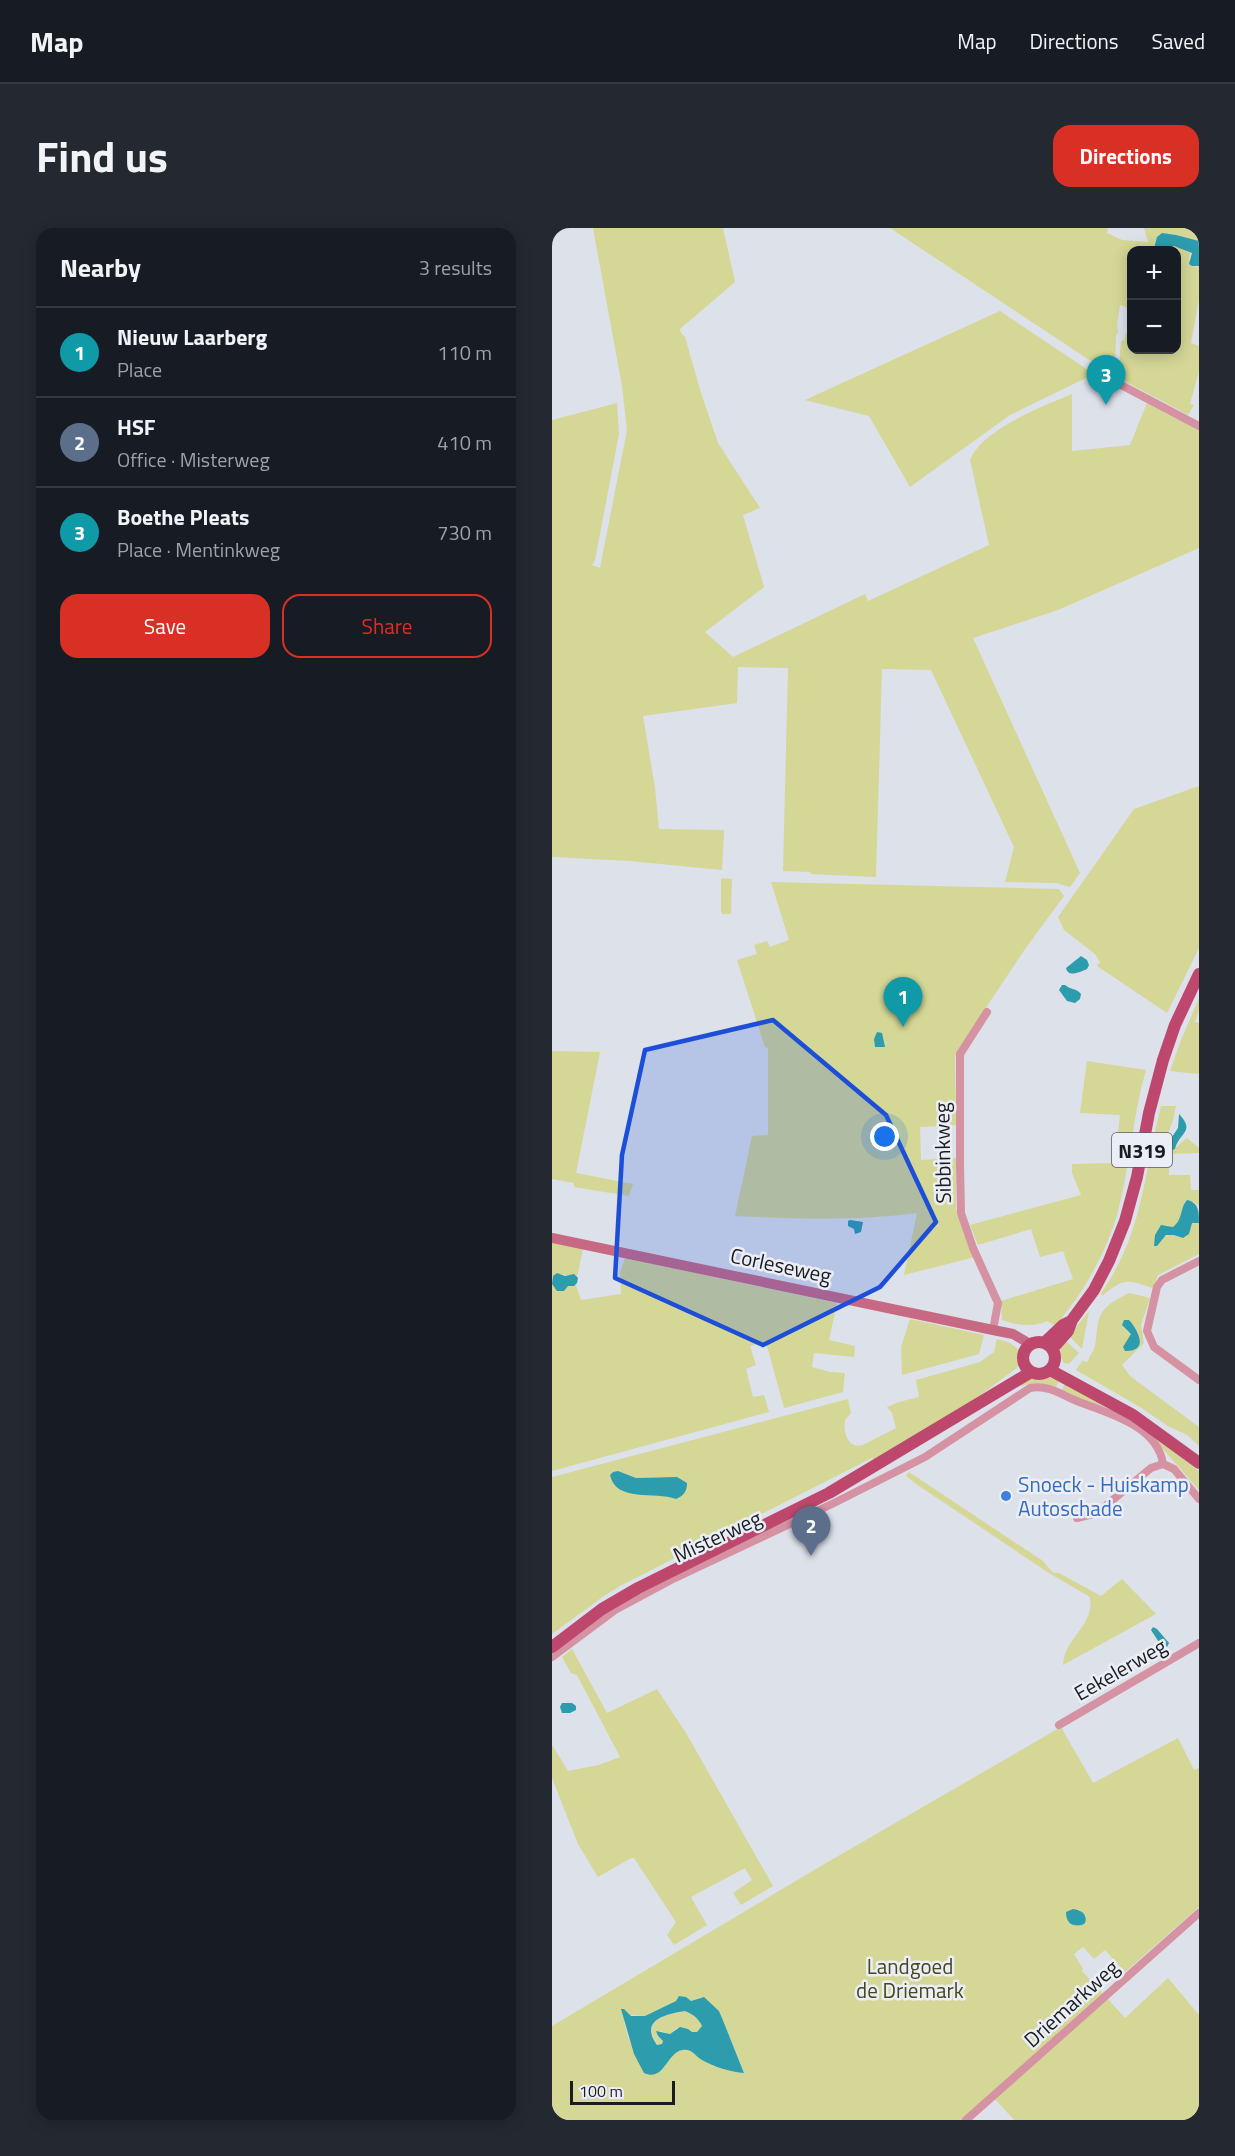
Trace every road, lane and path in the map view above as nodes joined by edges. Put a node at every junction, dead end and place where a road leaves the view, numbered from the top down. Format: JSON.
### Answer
{"nodes":[{"id":1,"x":1102,"y":375,"type":"dead end"},
{"id":2,"x":1199,"y":426,"type":"edge"},
{"id":3,"x":1199,"y":974,"type":"edge"},
{"id":4,"x":987,"y":1011,"type":"dead end"},
{"id":5,"x":552,"y":1238,"type":"edge"},
{"id":6,"x":1199,"y":1261,"type":"edge"},
{"id":7,"x":997,"y":1331,"type":"junction"},
{"id":8,"x":1049,"y":1345,"type":"junction"},
{"id":9,"x":1028,"y":1347,"type":"junction"},
{"id":10,"x":1053,"y":1367,"type":"junction"},
{"id":11,"x":1028,"y":1368,"type":"junction"},
{"id":12,"x":1199,"y":1380,"type":"edge"},
{"id":13,"x":1199,"y":1463,"type":"edge"},
{"id":14,"x":1163,"y":1464,"type":"junction"},
{"id":15,"x":1199,"y":1499,"type":"edge"},
{"id":16,"x":1077,"y":1518,"type":"dead end"},
{"id":17,"x":1199,"y":1643,"type":"edge"},
{"id":18,"x":552,"y":1647,"type":"edge"},
{"id":19,"x":552,"y":1657,"type":"edge"},
{"id":20,"x":1059,"y":1725,"type":"dead end"},
{"id":21,"x":1199,"y":1913,"type":"edge"},
{"id":22,"x":966,"y":2120,"type":"edge"}],
"edges":[{"from":1,"to":2,"type":"street"},
{"from":3,"to":8,"type":"main road","number":"N319"},
{"from":4,"to":7,"type":"street","name":"Sibbinkweg"},
{"from":5,"to":7,"type":"main road","name":"Corleseweg"},
{"from":6,"to":12,"type":"street"},
{"from":7,"to":9,"type":"main road","name":"Corleseweg"},
{"from":8,"to":9,"type":"main road"},
{"from":8,"to":10,"type":"main road"},
{"from":9,"to":11,"type":"main road"},
{"from":10,"to":11,"type":"main road"},
{"from":10,"to":13,"type":"main road"},
{"from":11,"to":18,"type":"main road","name":"Misterweg"},
{"from":14,"to":15,"type":"street"},
{"from":14,"to":16,"type":"street"},
{"from":14,"to":19,"type":"street","name":"Misterweg"},
{"from":17,"to":20,"type":"street","name":"Eekelerweg"},
{"from":21,"to":22,"type":"street","name":"Driemarkweg"}]}
